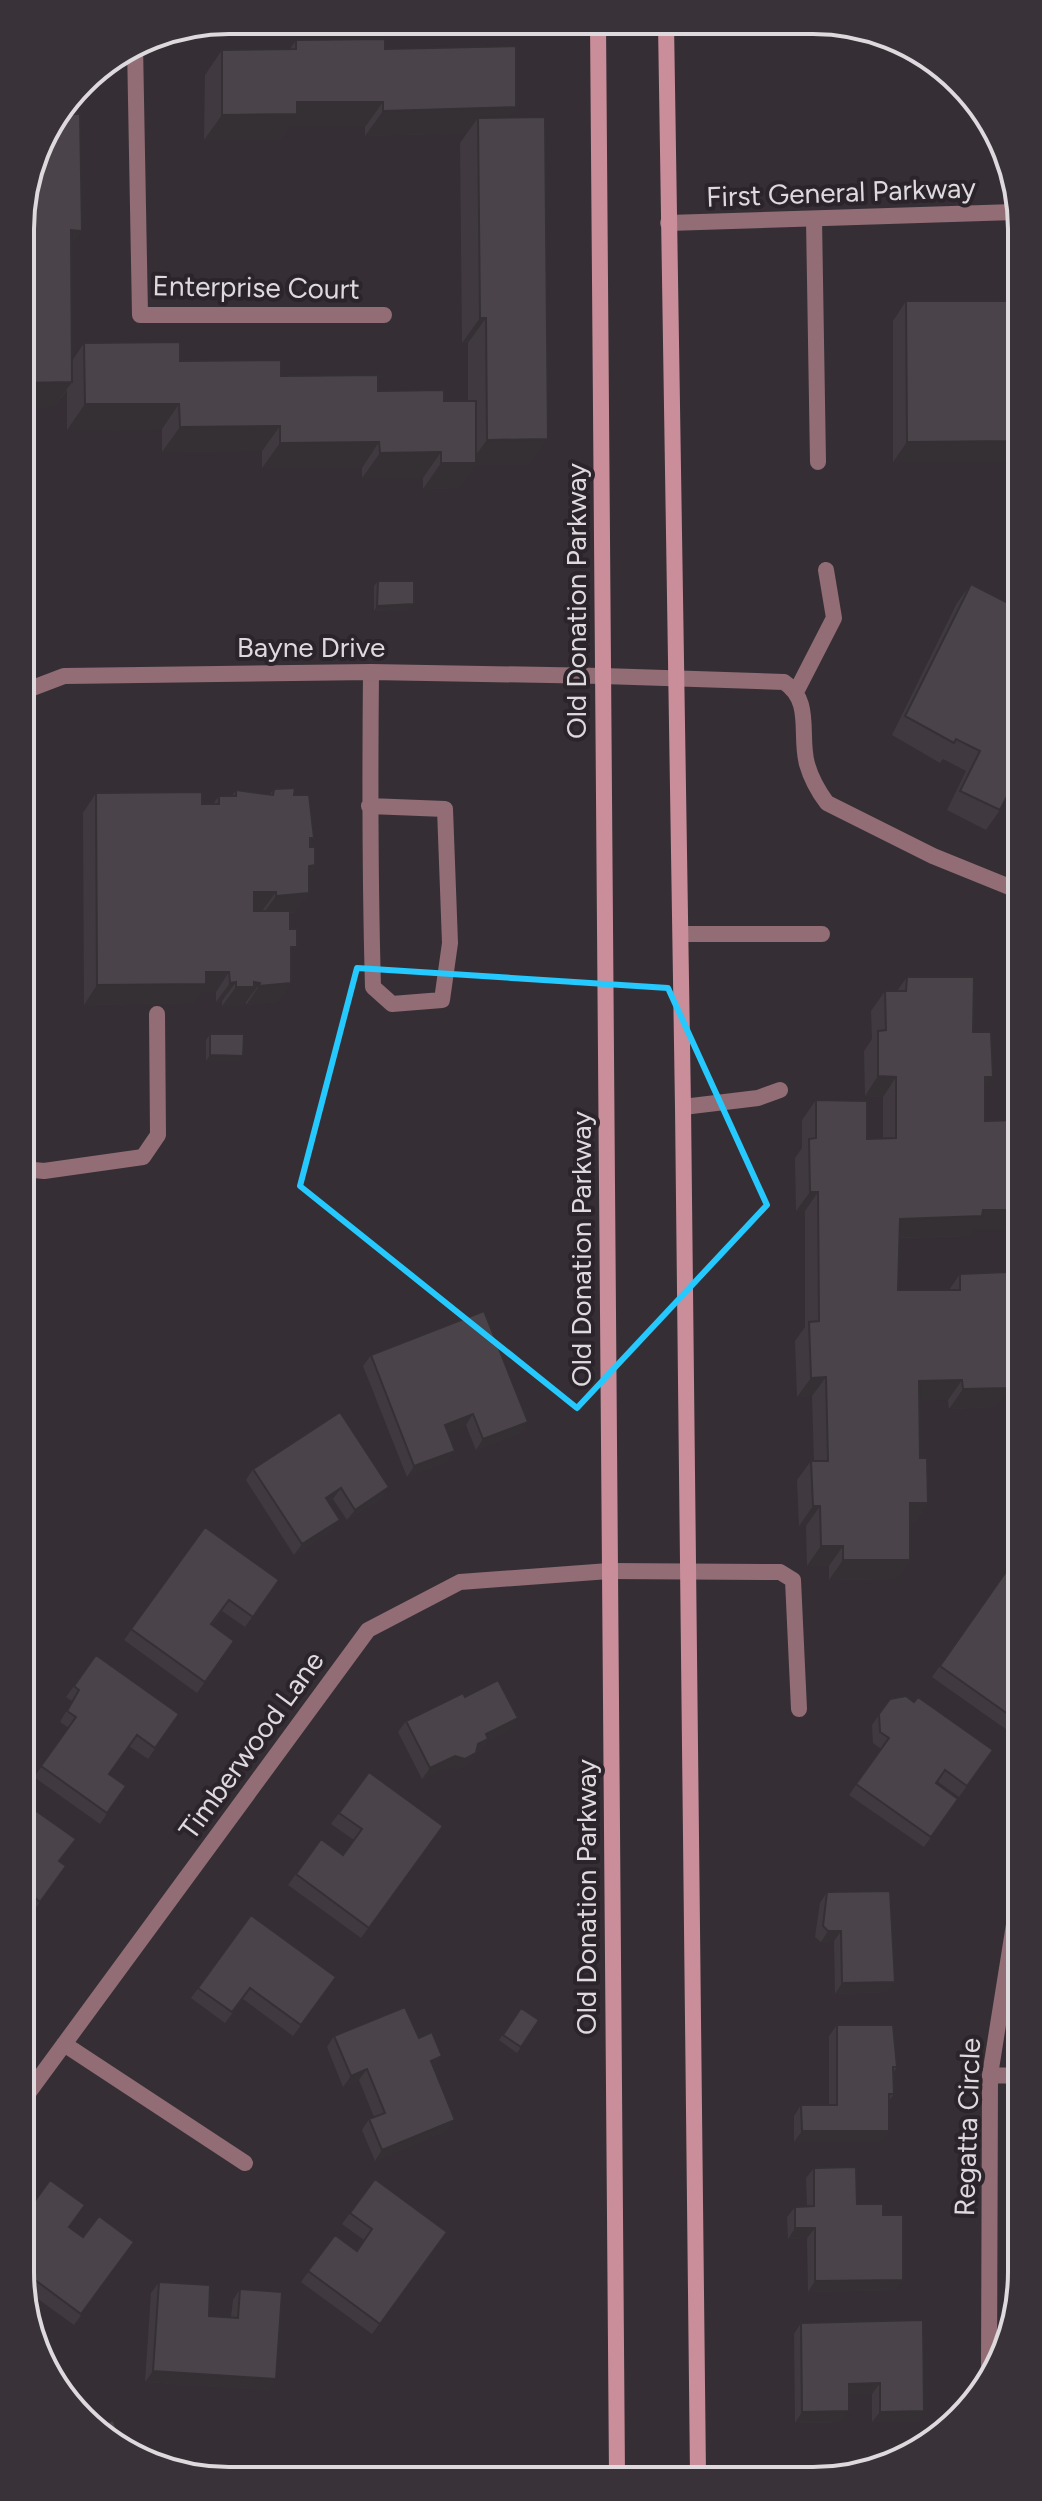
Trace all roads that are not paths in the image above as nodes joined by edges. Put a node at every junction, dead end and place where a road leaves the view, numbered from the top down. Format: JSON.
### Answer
{"nodes":[{"id":1,"x":598,"y":34,"type":"edge"},
{"id":2,"x":666,"y":34,"type":"edge"},
{"id":3,"x":135,"y":58,"type":"edge"},
{"id":4,"x":1007,"y":212,"type":"edge"},
{"id":5,"x":814,"y":219,"type":"junction"},
{"id":6,"x":668,"y":223,"type":"junction"},
{"id":7,"x":384,"y":315,"type":"dead end"},
{"id":8,"x":818,"y":462,"type":"dead end"},
{"id":9,"x":826,"y":570,"type":"dead end"},
{"id":10,"x":371,"y":672,"type":"junction"},
{"id":11,"x":603,"y":676,"type":"junction"},
{"id":12,"x":678,"y":679,"type":"junction"},
{"id":13,"x":34,"y":687,"type":"edge"},
{"id":14,"x":797,"y":690,"type":"junction"},
{"id":15,"x":369,"y":806,"type":"junction"},
{"id":16,"x":1008,"y":886,"type":"edge"},
{"id":17,"x":681,"y":934,"type":"junction"},
{"id":18,"x":822,"y":934,"type":"dead end"},
{"id":19,"x":157,"y":1014,"type":"edge"},
{"id":20,"x":780,"y":1090,"type":"dead end"},
{"id":21,"x":683,"y":1107,"type":"junction"},
{"id":22,"x":34,"y":1170,"type":"edge"},
{"id":23,"x":689,"y":1570,"type":"junction"},
{"id":24,"x":609,"y":1571,"type":"junction"},
{"id":25,"x":799,"y":1709,"type":"dead end"},
{"id":26,"x":1008,"y":1962,"type":"edge"},
{"id":27,"x":64,"y":2044,"type":"junction"},
{"id":28,"x":990,"y":2075,"type":"junction"},
{"id":29,"x":1008,"y":2076,"type":"edge"},
{"id":30,"x":34,"y":2085,"type":"edge"},
{"id":31,"x":245,"y":2163,"type":"dead end"},
{"id":32,"x":989,"y":2355,"type":"edge"},
{"id":33,"x":617,"y":2467,"type":"edge"},
{"id":34,"x":698,"y":2467,"type":"edge"}],
"edges":[{"from":1,"to":11,"type":"street","name":"Old Donation Parkway"},
{"from":2,"to":6,"type":"street"},
{"from":3,"to":7,"type":"street","name":"Enterprise Court"},
{"from":4,"to":5,"type":"street","name":"First General Parkway"},
{"from":5,"to":6,"type":"street","name":"First General Parkway"},
{"from":5,"to":8,"type":"street"},
{"from":6,"to":12,"type":"street"},
{"from":9,"to":14,"type":"street"},
{"from":10,"to":11,"type":"street","name":"Bayne Drive"},
{"from":10,"to":13,"type":"street","name":"Bayne Drive"},
{"from":10,"to":15,"type":"street"},
{"from":11,"to":12,"type":"street","name":"Bayne Drive"},
{"from":11,"to":24,"type":"street","name":"Old Donation Parkway"},
{"from":12,"to":14,"type":"street","name":"Bayne Drive"},
{"from":12,"to":17,"type":"street"},
{"from":14,"to":16,"type":"street"},
{"from":15,"to":15,"type":"street"},
{"from":17,"to":18,"type":"street"},
{"from":17,"to":21,"type":"street"},
{"from":19,"to":22,"type":"street"},
{"from":20,"to":21,"type":"street"},
{"from":21,"to":23,"type":"street"},
{"from":23,"to":24,"type":"street","name":"Timberwood Lane"},
{"from":23,"to":25,"type":"street","name":"Timberwood Lane"},
{"from":23,"to":34,"type":"street"},
{"from":24,"to":27,"type":"street","name":"Timberwood Lane"},
{"from":24,"to":33,"type":"street","name":"Old Donation Parkway"},
{"from":26,"to":28,"type":"street","name":"Regatta Circle"},
{"from":27,"to":30,"type":"street","name":"Timberwood Lane"},
{"from":27,"to":31,"type":"street"},
{"from":28,"to":29,"type":"street"},
{"from":28,"to":32,"type":"street","name":"Regatta Circle"}]}
